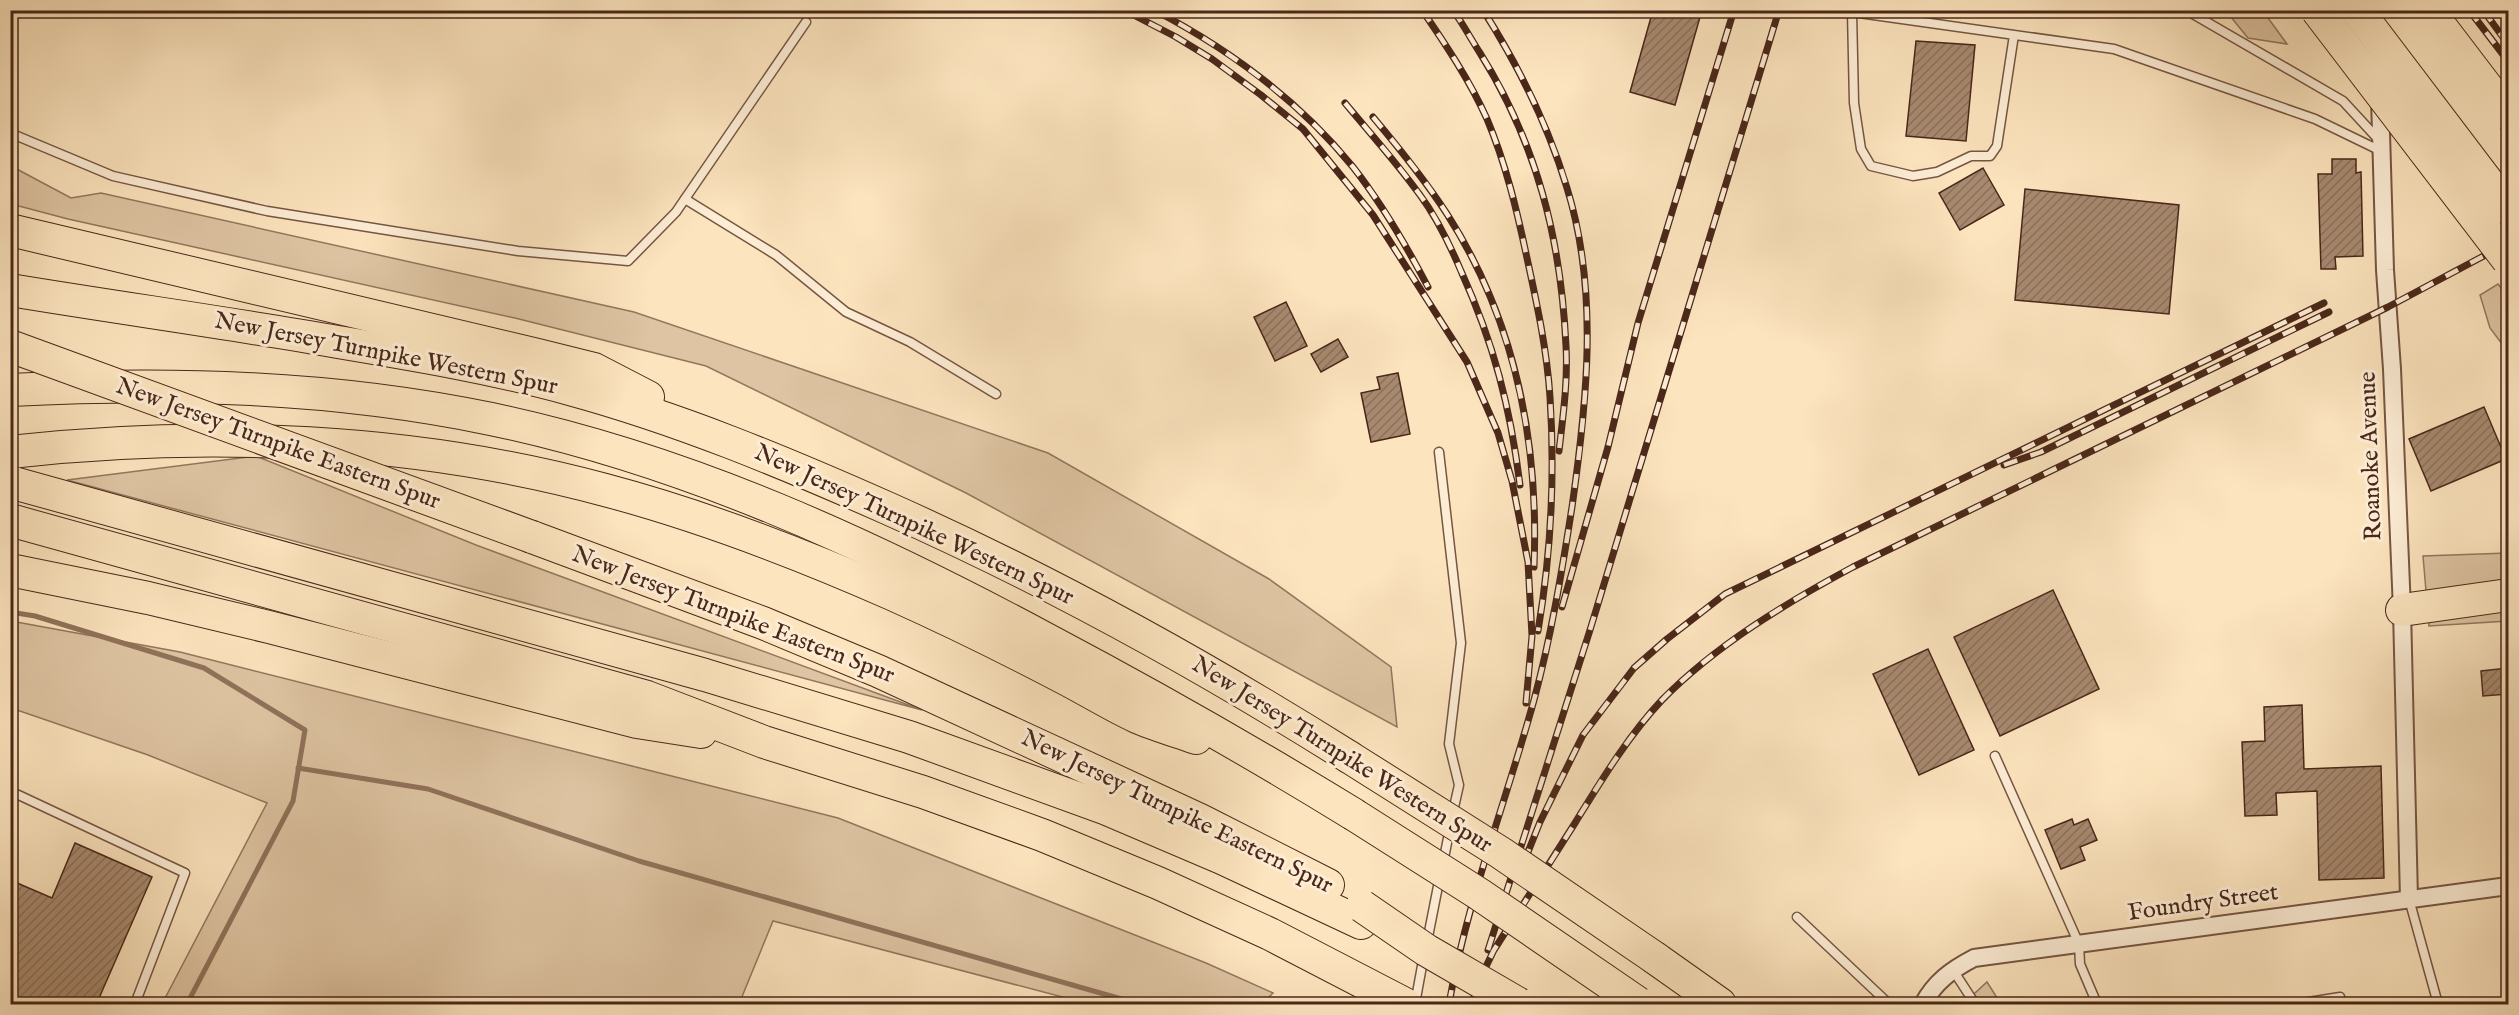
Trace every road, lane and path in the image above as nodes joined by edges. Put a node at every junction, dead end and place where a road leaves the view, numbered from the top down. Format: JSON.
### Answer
{"nodes":[{"id":1,"x":2186,"y":10,"type":"edge"},
{"id":2,"x":2317,"y":10,"type":"edge"},
{"id":3,"x":2356,"y":10,"type":"edge"},
{"id":4,"x":2378,"y":10,"type":"edge"},
{"id":5,"x":2389,"y":10,"type":"edge"},
{"id":6,"x":2428,"y":10,"type":"edge"},
{"id":7,"x":806,"y":22,"type":"dead end"},
{"id":8,"x":2014,"y":35,"type":"junction"},
{"id":9,"x":2508,"y":115,"type":"edge"},
{"id":10,"x":10,"y":133,"type":"edge"},
{"id":11,"x":2382,"y":147,"type":"junction"},
{"id":12,"x":2508,"y":166,"type":"edge"},
{"id":13,"x":685,"y":199,"type":"junction"},
{"id":14,"x":2508,"y":209,"type":"edge"},
{"id":15,"x":10,"y":230,"type":"edge"},
{"id":16,"x":2508,"y":260,"type":"edge"},
{"id":17,"x":10,"y":290,"type":"edge"},
{"id":18,"x":10,"y":346,"type":"edge"},
{"id":19,"x":10,"y":390,"type":"edge"},
{"id":20,"x":996,"y":394,"type":"dead end"},
{"id":21,"x":740,"y":445,"type":"junction"},
{"id":22,"x":10,"y":452,"type":"edge"},
{"id":23,"x":1439,"y":452,"type":"dead end"},
{"id":24,"x":10,"y":482,"type":"edge"},
{"id":25,"x":10,"y":520,"type":"edge"},
{"id":26,"x":10,"y":570,"type":"edge"},
{"id":27,"x":2508,"y":595,"type":"edge"},
{"id":28,"x":2402,"y":610,"type":"junction"},
{"id":29,"x":764,"y":742,"type":"junction"},
{"id":30,"x":1995,"y":756,"type":"dead end"},
{"id":31,"x":1275,"y":766,"type":"junction"},
{"id":32,"x":10,"y":791,"type":"edge"},
{"id":33,"x":2508,"y":886,"type":"edge"},
{"id":34,"x":2409,"y":899,"type":"junction"},
{"id":35,"x":1362,"y":914,"type":"junction"},
{"id":36,"x":1797,"y":917,"type":"dead end"},
{"id":37,"x":2079,"y":944,"type":"junction"},
{"id":38,"x":1953,"y":969,"type":"junction"},
{"id":39,"x":1639,"y":1004,"type":"edge"},
{"id":40,"x":135,"y":1005,"type":"edge"},
{"id":41,"x":1404,"y":1005,"type":"edge"},
{"id":42,"x":1415,"y":1005,"type":"edge"},
{"id":43,"x":1519,"y":1005,"type":"edge"},
{"id":44,"x":1720,"y":1005,"type":"edge"},
{"id":45,"x":1889,"y":1005,"type":"edge"},
{"id":46,"x":1923,"y":1005,"type":"edge"},
{"id":47,"x":1975,"y":1005,"type":"edge"},
{"id":48,"x":2097,"y":1005,"type":"edge"},
{"id":49,"x":2296,"y":1005,"type":"edge"},
{"id":50,"x":2341,"y":1005,"type":"edge"},
{"id":51,"x":2438,"y":1005,"type":"edge"}],
"edges":[{"from":1,"to":11,"type":"lane"},
{"from":2,"to":16,"type":"highway","bridge":true},
{"from":3,"to":14,"type":"highway","bridge":true},
{"from":4,"to":11,"type":"street","name":"Roanoke Avenue"},
{"from":5,"to":12,"type":"highway"},
{"from":6,"to":9,"type":"highway"},
{"from":7,"to":13,"type":"lane"},
{"from":8,"to":8,"type":"lane"},
{"from":8,"to":11,"type":"lane"},
{"from":10,"to":13,"type":"lane"},
{"from":11,"to":28,"type":"street","name":"Roanoke Avenue"},
{"from":13,"to":20,"type":"lane"},
{"from":15,"to":21,"type":"highway"},
{"from":17,"to":21,"type":"highway","name":"New Jersey Turnpike Western Spur"},
{"from":18,"to":35,"type":"highway","name":"New Jersey Turnpike Eastern Spur","bridge":true},
{"from":19,"to":31,"type":"highway","name":"New Jersey Turnpike Western Spur"},
{"from":21,"to":44,"type":"highway","name":"New Jersey Turnpike Western Spur","bridge":true},
{"from":22,"to":31,"type":"highway"},
{"from":23,"to":42,"type":"lane"},
{"from":24,"to":35,"type":"highway","name":"New Jersey Turnpike Eastern Spur"},
{"from":25,"to":29,"type":"highway"},
{"from":26,"to":29,"type":"highway"},
{"from":27,"to":28,"type":"highway"},
{"from":28,"to":34,"type":"street","name":"Roanoke Avenue"},
{"from":29,"to":41,"type":"highway"},
{"from":30,"to":37,"type":"lane"},
{"from":31,"to":39,"type":"highway","name":"New Jersey Turnpike Western Spur","bridge":true},
{"from":32,"to":40,"type":"lane"},
{"from":33,"to":34,"type":"street","name":"Foundry Street"},
{"from":34,"to":37,"type":"street","name":"Foundry Street"},
{"from":34,"to":51,"type":"lane"},
{"from":35,"to":43,"type":"highway","name":"New Jersey Turnpike Eastern Spur","bridge":true},
{"from":36,"to":45,"type":"lane"},
{"from":37,"to":38,"type":"street","name":"Foundry Street"},
{"from":37,"to":48,"type":"lane"},
{"from":38,"to":46,"type":"street","name":"Foundry Street"},
{"from":38,"to":47,"type":"lane"},
{"from":49,"to":50,"type":"lane"}]}
